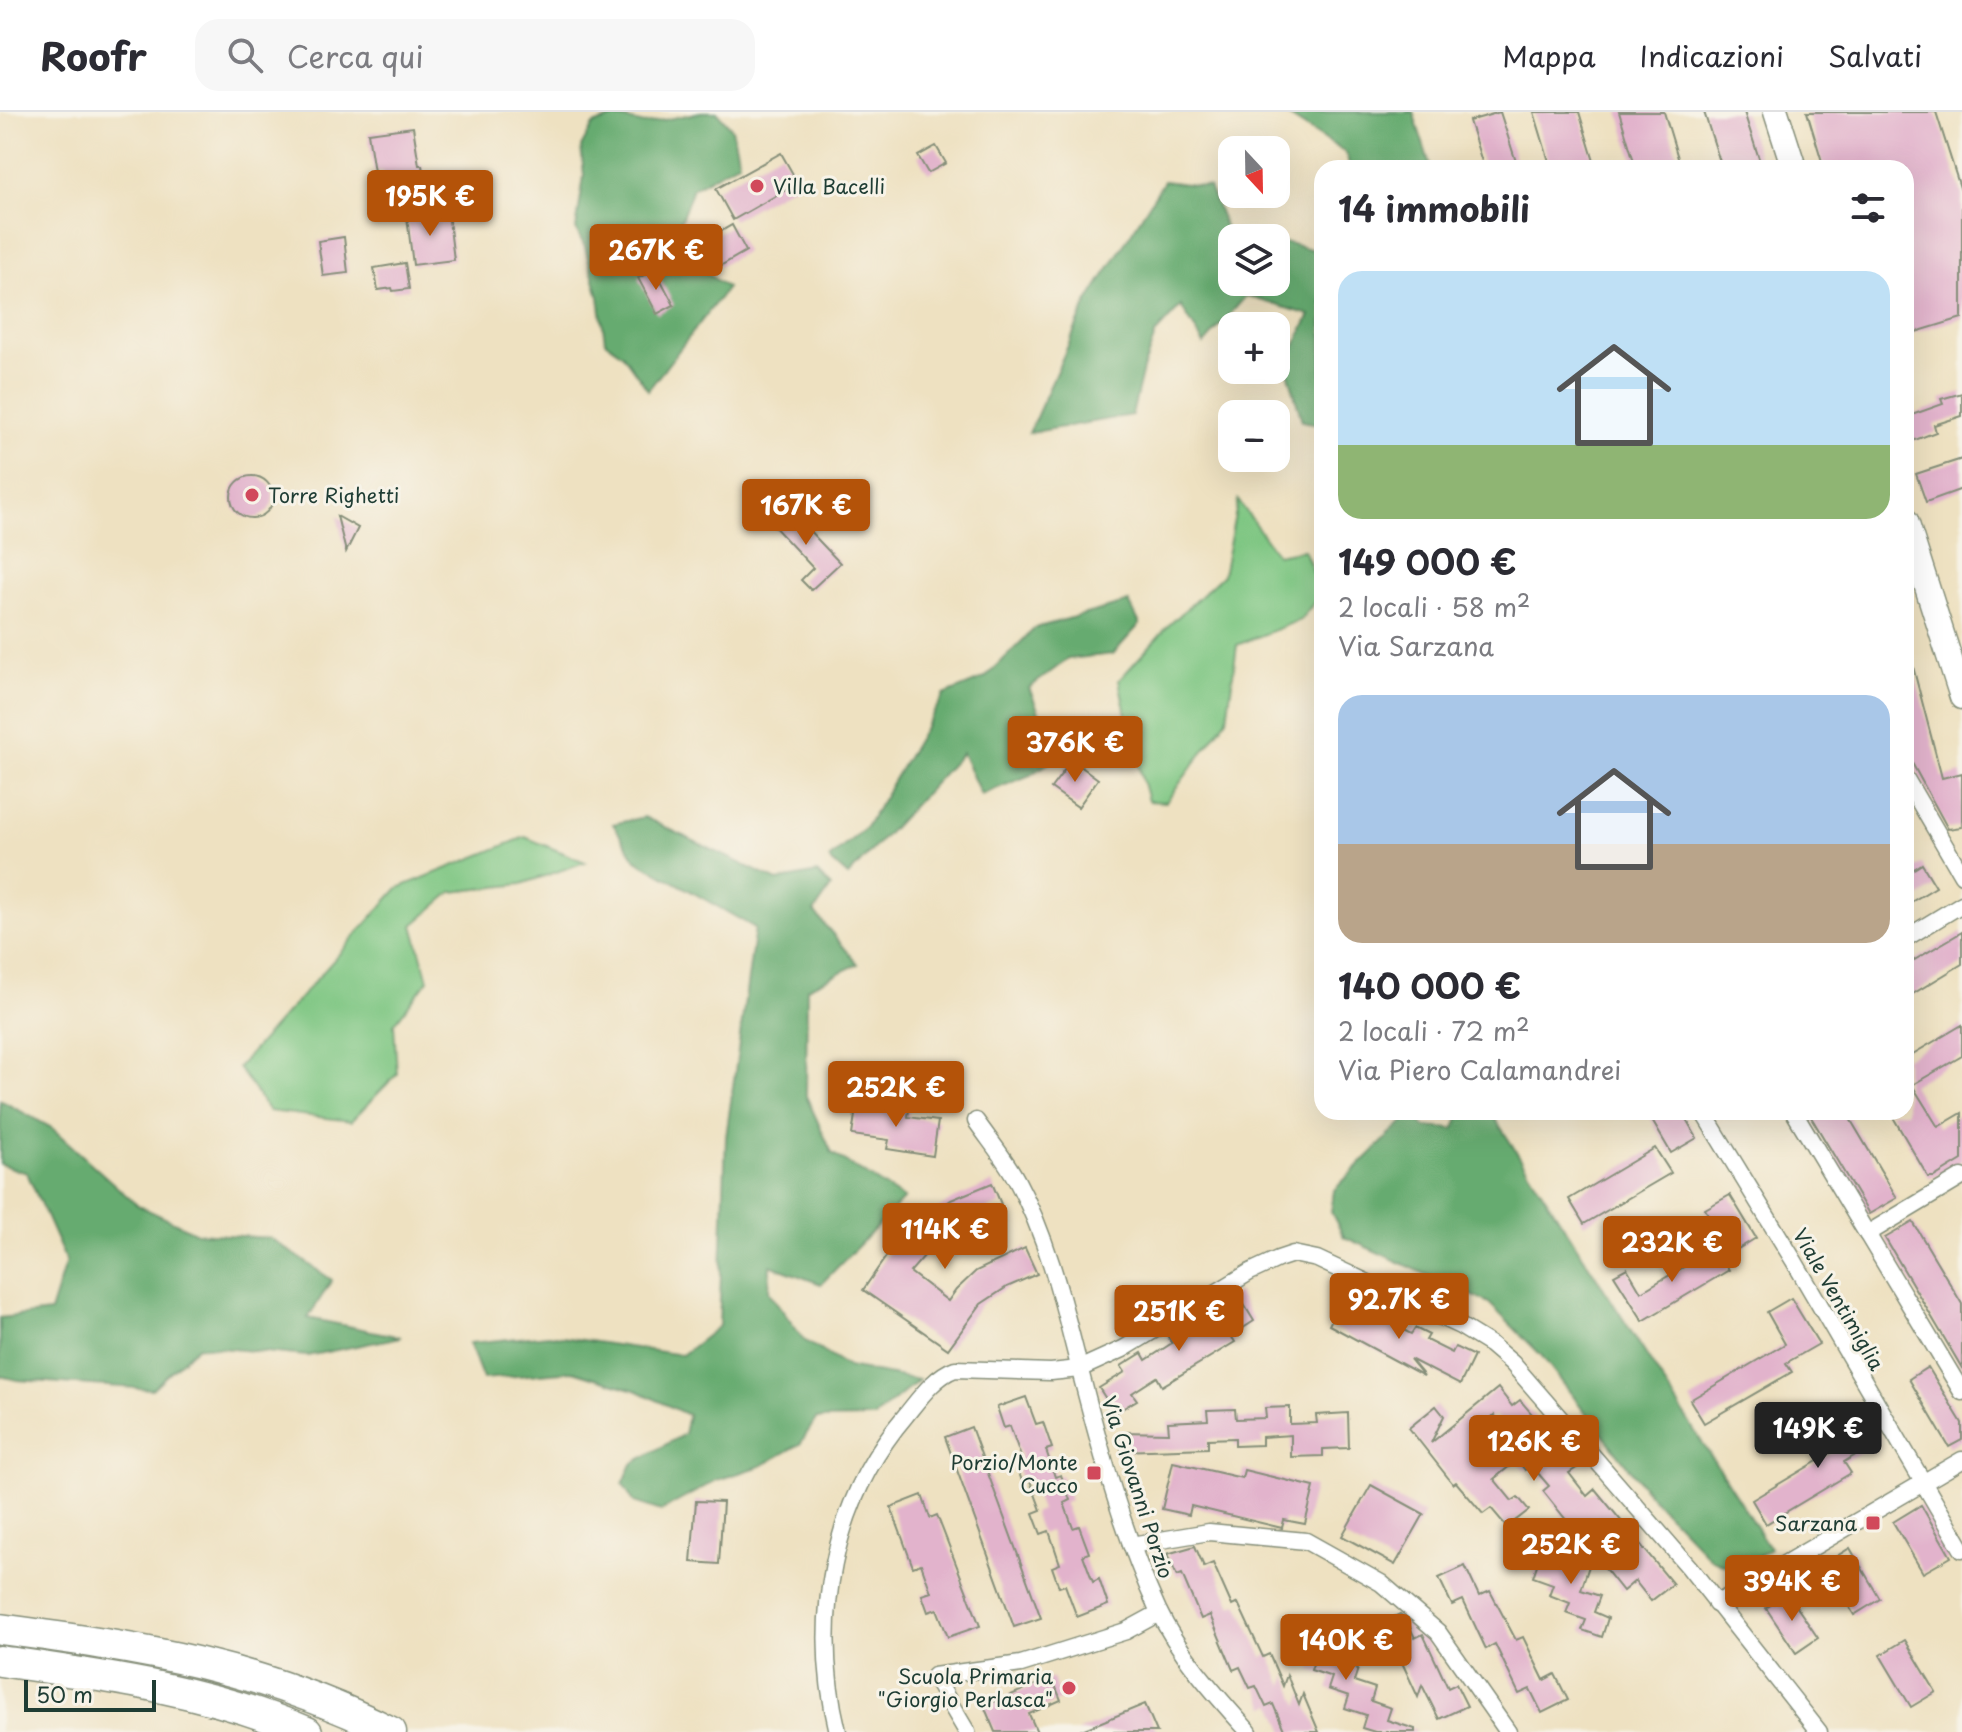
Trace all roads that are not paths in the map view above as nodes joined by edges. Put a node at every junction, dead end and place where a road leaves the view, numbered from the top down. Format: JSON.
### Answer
{"nodes":[{"id":1,"x":1776,"y":112,"type":"edge"},
{"id":2,"x":1791,"y":160,"type":"edge"},
{"id":3,"x":1914,"y":546,"type":"edge"},
{"id":4,"x":1962,"y":697,"type":"edge"},
{"id":5,"x":1914,"y":793,"type":"edge"},
{"id":6,"x":1962,"y":875,"type":"edge"},
{"id":7,"x":1962,"y":904,"type":"edge"},
{"id":8,"x":1914,"y":933,"type":"edge"},
{"id":9,"x":1708,"y":1120,"type":"edge"},
{"id":10,"x":1799,"y":1120,"type":"edge"},
{"id":11,"x":976,"y":1121,"type":"dead end"},
{"id":12,"x":1962,"y":1177,"type":"edge"},
{"id":13,"x":1867,"y":1234,"type":"junction"},
{"id":14,"x":1079,"y":1369,"type":"junction"},
{"id":15,"x":1962,"y":1392,"type":"edge"},
{"id":16,"x":1962,"y":1460,"type":"edge"},
{"id":17,"x":1923,"y":1484,"type":"junction"},
{"id":18,"x":1131,"y":1545,"type":"junction"},
{"id":19,"x":1962,"y":1549,"type":"edge"},
{"id":20,"x":1716,"y":1604,"type":"junction"},
{"id":21,"x":1159,"y":1613,"type":"junction"},
{"id":22,"x":0,"y":1629,"type":"edge"},
{"id":23,"x":0,"y":1661,"type":"edge"},
{"id":24,"x":307,"y":1732,"type":"edge"},
{"id":25,"x":391,"y":1732,"type":"edge"},
{"id":26,"x":838,"y":1732,"type":"edge"},
{"id":27,"x":967,"y":1732,"type":"edge"},
{"id":28,"x":1249,"y":1732,"type":"edge"},
{"id":29,"x":1508,"y":1732,"type":"edge"},
{"id":30,"x":1819,"y":1732,"type":"edge"}],
"edges":[{"from":1,"to":2,"type":"street"},
{"from":3,"to":4,"type":"street"},
{"from":5,"to":6,"type":"street"},
{"from":7,"to":8,"type":"street"},
{"from":9,"to":17,"type":"street","name":"Viale Ventimiglia"},
{"from":10,"to":13,"type":"street"},
{"from":11,"to":14,"type":"street","name":"Via Giovanni Porzio"},
{"from":12,"to":13,"type":"street"},
{"from":13,"to":15,"type":"street"},
{"from":14,"to":18,"type":"street","name":"Via Giovanni Porzio"},
{"from":14,"to":20,"type":"street"},
{"from":14,"to":26,"type":"street"},
{"from":16,"to":17,"type":"street"},
{"from":17,"to":19,"type":"street","name":"Viale Ventimiglia"},
{"from":17,"to":20,"type":"street"},
{"from":18,"to":21,"type":"street","name":"Via Giovanni Porzio"},
{"from":18,"to":29,"type":"street"},
{"from":20,"to":30,"type":"street"},
{"from":21,"to":27,"type":"street"},
{"from":21,"to":28,"type":"street","name":"Via Giovanni Porzio"},
{"from":22,"to":25,"type":"highway"},
{"from":23,"to":24,"type":"highway"}]}
